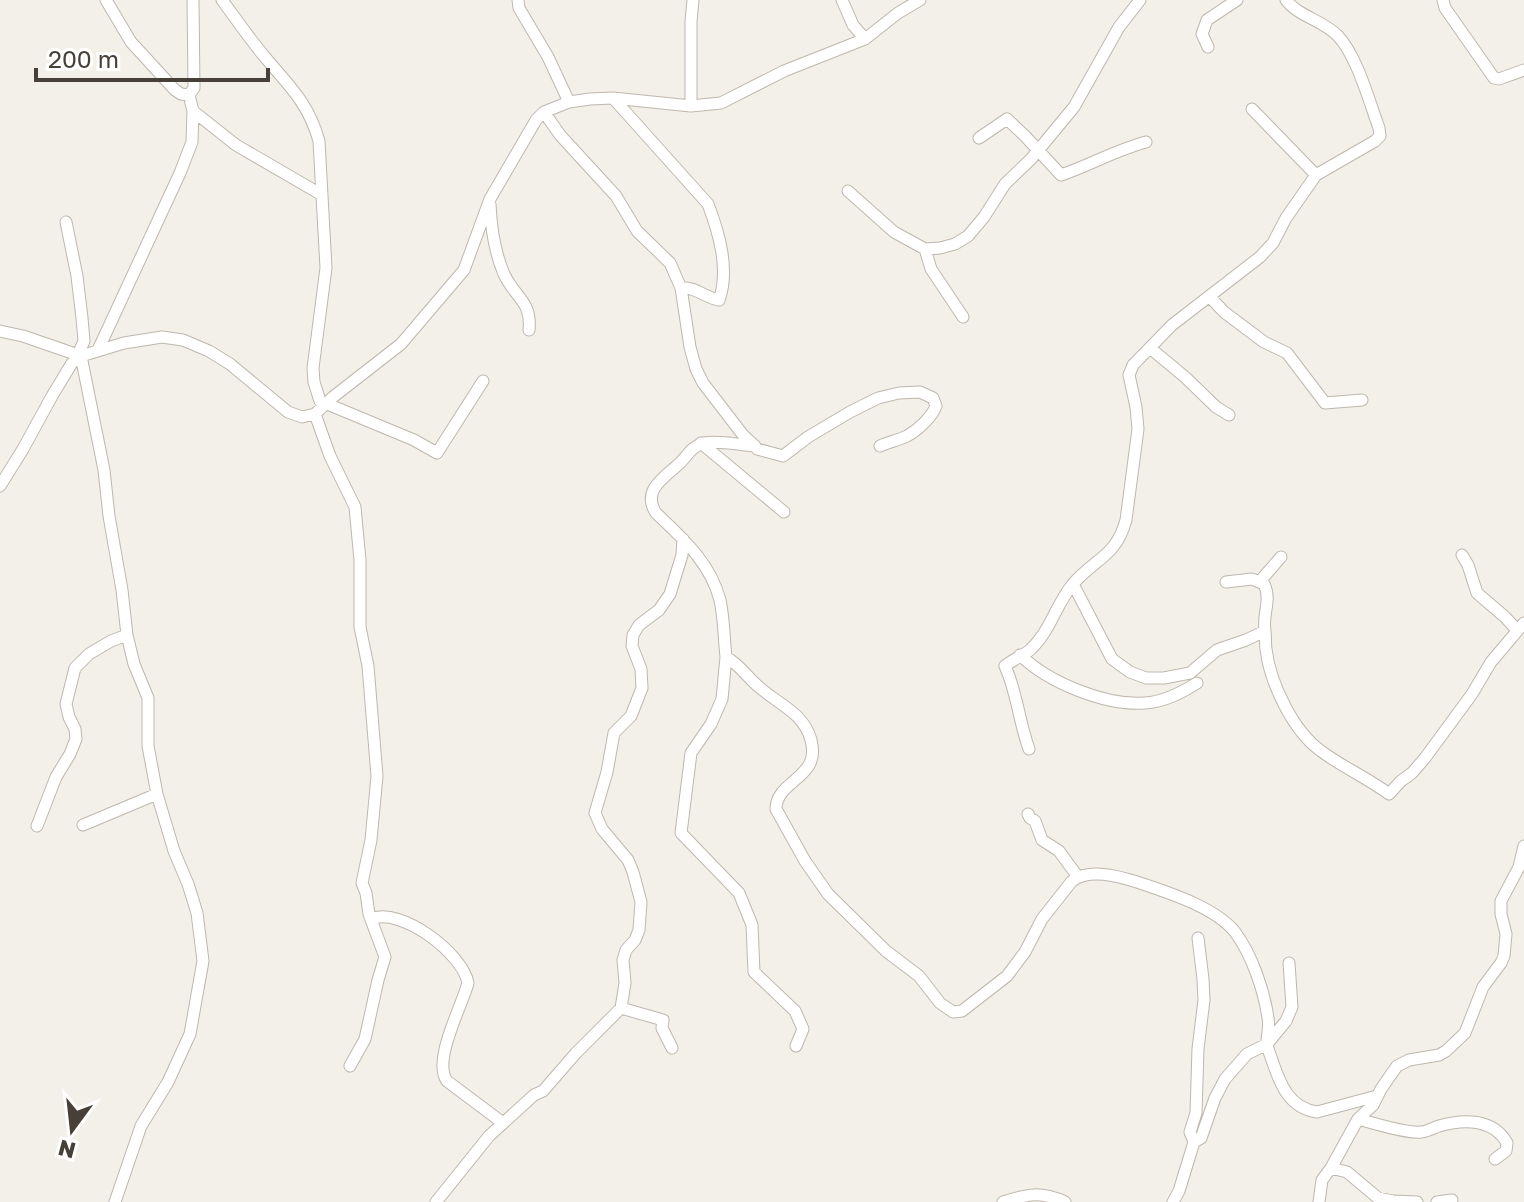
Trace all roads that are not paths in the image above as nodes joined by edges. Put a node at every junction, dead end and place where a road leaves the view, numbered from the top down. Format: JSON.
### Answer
{"nodes":[{"id":1,"x":106,"y":0,"type":"edge"},
{"id":2,"x":193,"y":0,"type":"edge"},
{"id":3,"x":222,"y":0,"type":"edge"},
{"id":4,"x":518,"y":0,"type":"edge"},
{"id":5,"x":693,"y":0,"type":"edge"},
{"id":6,"x":842,"y":0,"type":"edge"},
{"id":7,"x":920,"y":0,"type":"edge"},
{"id":8,"x":1140,"y":0,"type":"edge"},
{"id":9,"x":1237,"y":0,"type":"edge"},
{"id":10,"x":1286,"y":0,"type":"edge"},
{"id":11,"x":1443,"y":0,"type":"edge"},
{"id":12,"x":865,"y":39,"type":"junction"},
{"id":13,"x":1208,"y":47,"type":"dead end"},
{"id":14,"x":1524,"y":70,"type":"edge"},
{"id":15,"x":189,"y":95,"type":"junction"},
{"id":16,"x":613,"y":98,"type":"junction"},
{"id":17,"x":569,"y":102,"type":"junction"},
{"id":18,"x":691,"y":106,"type":"junction"},
{"id":19,"x":1252,"y":109,"type":"dead end"},
{"id":20,"x":193,"y":111,"type":"junction"},
{"id":21,"x":544,"y":112,"type":"junction"},
{"id":22,"x":979,"y":138,"type":"dead end"},
{"id":23,"x":1146,"y":142,"type":"dead end"},
{"id":24,"x":1038,"y":151,"type":"junction"},
{"id":25,"x":1316,"y":175,"type":"junction"},
{"id":26,"x":848,"y":191,"type":"dead end"},
{"id":27,"x":322,"y":195,"type":"junction"},
{"id":28,"x":490,"y":199,"type":"junction"},
{"id":29,"x":66,"y":222,"type":"dead end"},
{"id":30,"x":925,"y":249,"type":"junction"},
{"id":31,"x":681,"y":288,"type":"junction"},
{"id":32,"x":1210,"y":297,"type":"junction"},
{"id":33,"x":963,"y":317,"type":"dead end"},
{"id":34,"x":529,"y":330,"type":"dead end"},
{"id":35,"x":0,"y":331,"type":"edge"},
{"id":36,"x":1150,"y":348,"type":"junction"},
{"id":37,"x":98,"y":350,"type":"junction"},
{"id":38,"x":81,"y":356,"type":"junction"},
{"id":39,"x":483,"y":381,"type":"dead end"},
{"id":40,"x":1362,"y":400,"type":"dead end"},
{"id":41,"x":326,"y":404,"type":"junction"},
{"id":42,"x":315,"y":414,"type":"junction"},
{"id":43,"x":1229,"y":415,"type":"dead end"},
{"id":44,"x":701,"y":443,"type":"junction"},
{"id":45,"x":755,"y":446,"type":"junction"},
{"id":46,"x":880,"y":446,"type":"dead end"},
{"id":47,"x":0,"y":486,"type":"edge"},
{"id":48,"x":784,"y":512,"type":"dead end"},
{"id":49,"x":683,"y":539,"type":"junction"},
{"id":50,"x":1462,"y":555,"type":"dead end"},
{"id":51,"x":1281,"y":557,"type":"dead end"},
{"id":52,"x":1260,"y":581,"type":"junction"},
{"id":53,"x":1226,"y":582,"type":"dead end"},
{"id":54,"x":1073,"y":584,"type":"junction"},
{"id":55,"x":1520,"y":626,"type":"edge"},
{"id":56,"x":1265,"y":631,"type":"junction"},
{"id":57,"x":127,"y":635,"type":"junction"},
{"id":58,"x":1020,"y":655,"type":"junction"},
{"id":59,"x":726,"y":657,"type":"junction"},
{"id":60,"x":1197,"y":683,"type":"dead end"},
{"id":61,"x":1029,"y":749,"type":"dead end"},
{"id":62,"x":157,"y":794,"type":"junction"},
{"id":63,"x":1028,"y":814,"type":"dead end"},
{"id":64,"x":83,"y":825,"type":"dead end"},
{"id":65,"x":37,"y":826,"type":"dead end"},
{"id":66,"x":1524,"y":846,"type":"edge"},
{"id":67,"x":1078,"y":877,"type":"junction"},
{"id":68,"x":371,"y":919,"type":"junction"},
{"id":69,"x":1198,"y":938,"type":"dead end"},
{"id":70,"x":1289,"y":963,"type":"dead end"},
{"id":71,"x":621,"y":1008,"type":"junction"},
{"id":72,"x":1267,"y":1044,"type":"junction"},
{"id":73,"x":796,"y":1046,"type":"dead end"},
{"id":74,"x":672,"y":1048,"type":"dead end"},
{"id":75,"x":350,"y":1066,"type":"dead end"},
{"id":76,"x":1377,"y":1096,"type":"junction"},
{"id":77,"x":1358,"y":1119,"type":"junction"},
{"id":78,"x":503,"y":1123,"type":"junction"},
{"id":79,"x":1194,"y":1142,"type":"junction"},
{"id":80,"x":1495,"y":1159,"type":"dead end"},
{"id":81,"x":1331,"y":1168,"type":"junction"},
{"id":82,"x":1452,"y":1200,"type":"dead end"},
{"id":83,"x":115,"y":1202,"type":"edge"},
{"id":84,"x":436,"y":1202,"type":"edge"},
{"id":85,"x":1003,"y":1202,"type":"edge"},
{"id":86,"x":1065,"y":1202,"type":"edge"},
{"id":87,"x":1173,"y":1202,"type":"edge"},
{"id":88,"x":1319,"y":1202,"type":"edge"},
{"id":89,"x":1417,"y":1202,"type":"edge"},
{"id":90,"x":1437,"y":1202,"type":"edge"}],
"edges":[{"from":1,"to":15,"type":"street"},
{"from":2,"to":15,"type":"street"},
{"from":3,"to":27,"type":"street"},
{"from":4,"to":17,"type":"street"},
{"from":5,"to":18,"type":"street"},
{"from":6,"to":12,"type":"street"},
{"from":7,"to":12,"type":"street"},
{"from":8,"to":24,"type":"street"},
{"from":9,"to":13,"type":"street"},
{"from":10,"to":25,"type":"street"},
{"from":11,"to":14,"type":"street"},
{"from":12,"to":18,"type":"street"},
{"from":15,"to":20,"type":"street"},
{"from":16,"to":17,"type":"street"},
{"from":16,"to":18,"type":"street"},
{"from":16,"to":31,"type":"street"},
{"from":17,"to":21,"type":"street"},
{"from":19,"to":25,"type":"street"},
{"from":20,"to":27,"type":"street"},
{"from":20,"to":37,"type":"street"},
{"from":21,"to":28,"type":"street"},
{"from":21,"to":31,"type":"street"},
{"from":22,"to":24,"type":"street"},
{"from":23,"to":24,"type":"street"},
{"from":24,"to":30,"type":"street"},
{"from":25,"to":32,"type":"street"},
{"from":26,"to":30,"type":"street"},
{"from":27,"to":41,"type":"street"},
{"from":28,"to":34,"type":"street"},
{"from":28,"to":41,"type":"street"},
{"from":29,"to":38,"type":"street"},
{"from":30,"to":33,"type":"street"},
{"from":31,"to":45,"type":"street"},
{"from":32,"to":36,"type":"street"},
{"from":32,"to":40,"type":"street"},
{"from":35,"to":38,"type":"street"},
{"from":36,"to":43,"type":"street"},
{"from":36,"to":54,"type":"street"},
{"from":37,"to":38,"type":"street"},
{"from":37,"to":42,"type":"street"},
{"from":38,"to":47,"type":"street"},
{"from":38,"to":57,"type":"street"},
{"from":39,"to":41,"type":"street"},
{"from":41,"to":42,"type":"street"},
{"from":42,"to":68,"type":"street"},
{"from":44,"to":45,"type":"street"},
{"from":44,"to":48,"type":"street"},
{"from":44,"to":49,"type":"street"},
{"from":45,"to":46,"type":"street"},
{"from":49,"to":59,"type":"street"},
{"from":49,"to":71,"type":"street"},
{"from":50,"to":55,"type":"street"},
{"from":51,"to":52,"type":"street"},
{"from":52,"to":53,"type":"street"},
{"from":52,"to":56,"type":"street"},
{"from":54,"to":56,"type":"street"},
{"from":54,"to":58,"type":"street"},
{"from":55,"to":56,"type":"street"},
{"from":57,"to":62,"type":"street"},
{"from":57,"to":65,"type":"street"},
{"from":58,"to":60,"type":"street"},
{"from":58,"to":61,"type":"street"},
{"from":59,"to":67,"type":"street"},
{"from":59,"to":73,"type":"street"},
{"from":62,"to":64,"type":"street"},
{"from":62,"to":83,"type":"street"},
{"from":63,"to":67,"type":"street"},
{"from":66,"to":76,"type":"street"},
{"from":67,"to":72,"type":"street"},
{"from":68,"to":75,"type":"street"},
{"from":68,"to":78,"type":"street"},
{"from":69,"to":79,"type":"street"},
{"from":70,"to":72,"type":"street"},
{"from":71,"to":74,"type":"street"},
{"from":71,"to":78,"type":"street"},
{"from":72,"to":76,"type":"street"},
{"from":72,"to":79,"type":"street"},
{"from":76,"to":77,"type":"street"},
{"from":77,"to":80,"type":"street"},
{"from":77,"to":81,"type":"street"},
{"from":78,"to":84,"type":"street"},
{"from":79,"to":87,"type":"street"},
{"from":81,"to":88,"type":"street"},
{"from":81,"to":89,"type":"street"},
{"from":82,"to":90,"type":"street"},
{"from":85,"to":86,"type":"street"}]}
